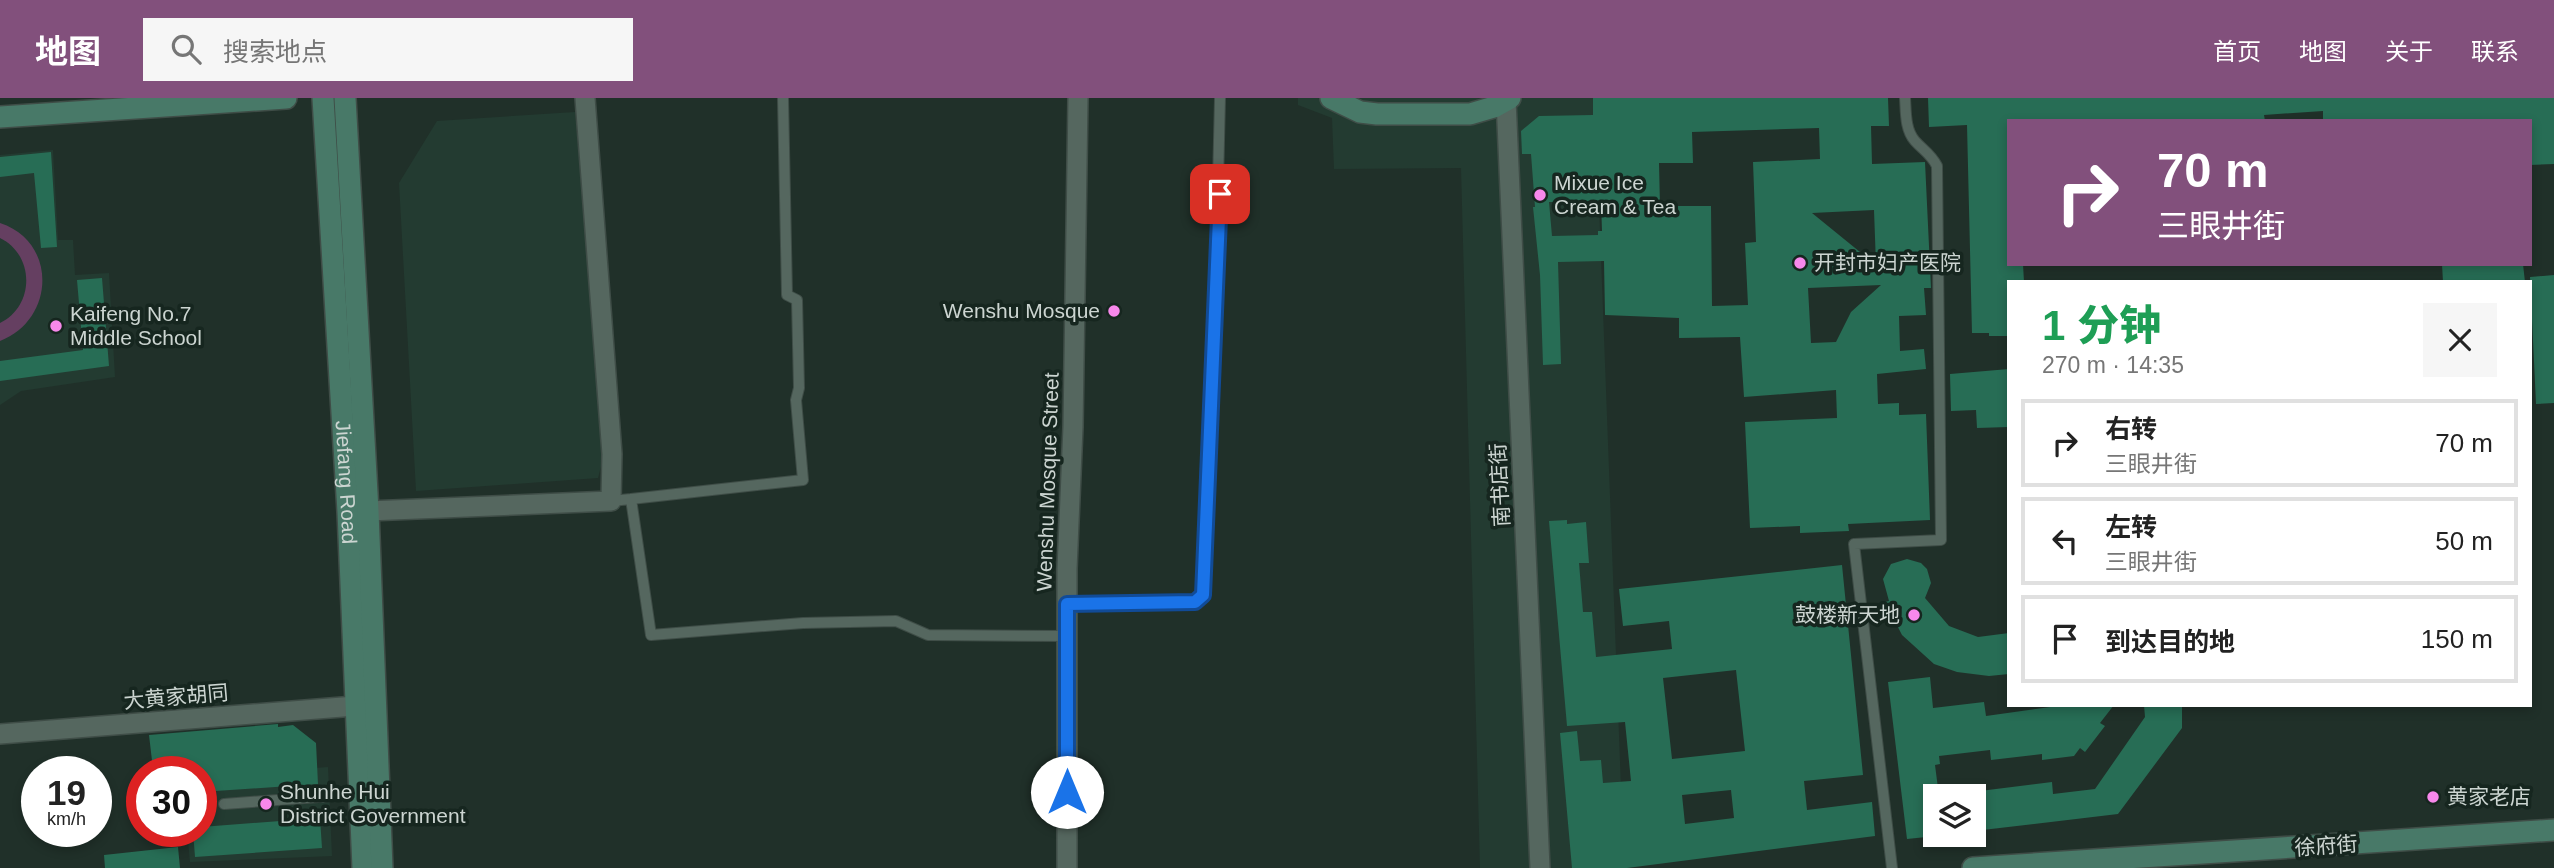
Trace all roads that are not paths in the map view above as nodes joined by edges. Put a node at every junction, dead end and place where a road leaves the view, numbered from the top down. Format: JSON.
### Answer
{"nodes":[{"id":1,"x":286,"y":98,"type":"edge"},
{"id":2,"x":323,"y":98,"type":"edge"},
{"id":3,"x":345,"y":98,"type":"edge"},
{"id":4,"x":584,"y":98,"type":"edge"},
{"id":5,"x":783,"y":98,"type":"edge"},
{"id":6,"x":1078,"y":98,"type":"edge"},
{"id":7,"x":1220,"y":98,"type":"edge"},
{"id":8,"x":1331,"y":98,"type":"edge"},
{"id":9,"x":1905,"y":98,"type":"edge"},
{"id":10,"x":1508,"y":99,"type":"edge"},
{"id":11,"x":0,"y":117,"type":"edge"},
{"id":12,"x":631,"y":499,"type":"junction"},
{"id":13,"x":611,"y":500,"type":"junction"},
{"id":14,"x":368,"y":511,"type":"junction"},
{"id":15,"x":1067,"y":604,"type":"junction"},
{"id":16,"x":1068,"y":636,"type":"junction"},
{"id":17,"x":355,"y":706,"type":"junction"},
{"id":18,"x":0,"y":734,"type":"edge"},
{"id":19,"x":360,"y":794,"type":"junction"},
{"id":20,"x":224,"y":804,"type":"dead end"},
{"id":21,"x":2554,"y":830,"type":"edge"},
{"id":22,"x":363,"y":868,"type":"edge"},
{"id":23,"x":382,"y":868,"type":"edge"},
{"id":24,"x":1067,"y":868,"type":"edge"},
{"id":25,"x":1540,"y":868,"type":"edge"},
{"id":26,"x":1892,"y":868,"type":"edge"},
{"id":27,"x":1973,"y":868,"type":"edge"}],
"edges":[{"from":1,"to":11,"type":"main road"},
{"from":2,"to":17,"type":"main road","name":"Jiefang Road"},
{"from":3,"to":14,"type":"main road","name":"Jiefang Road"},
{"from":4,"to":13,"type":"street"},
{"from":5,"to":12,"type":"lane"},
{"from":6,"to":15,"type":"street","name":"Wenshu Mosque Street"},
{"from":7,"to":15,"type":"lane"},
{"from":8,"to":10,"type":"main road"},
{"from":9,"to":26,"type":"lane"},
{"from":10,"to":25,"type":"street","name":"南书店街"},
{"from":12,"to":13,"type":"lane"},
{"from":12,"to":16,"type":"lane"},
{"from":13,"to":14,"type":"street"},
{"from":14,"to":23,"type":"main road","name":"Jiefang Road"},
{"from":15,"to":16,"type":"street","name":"Wenshu Mosque Street"},
{"from":16,"to":24,"type":"street","name":"Wenshu Mosque Street"},
{"from":17,"to":18,"type":"street","name":"大黄家胡同"},
{"from":17,"to":19,"type":"main road","name":"Jiefang Road"},
{"from":19,"to":20,"type":"lane"},
{"from":19,"to":22,"type":"main road","name":"Jiefang Road"},
{"from":21,"to":27,"type":"main road","name":"徐府街"}]}
